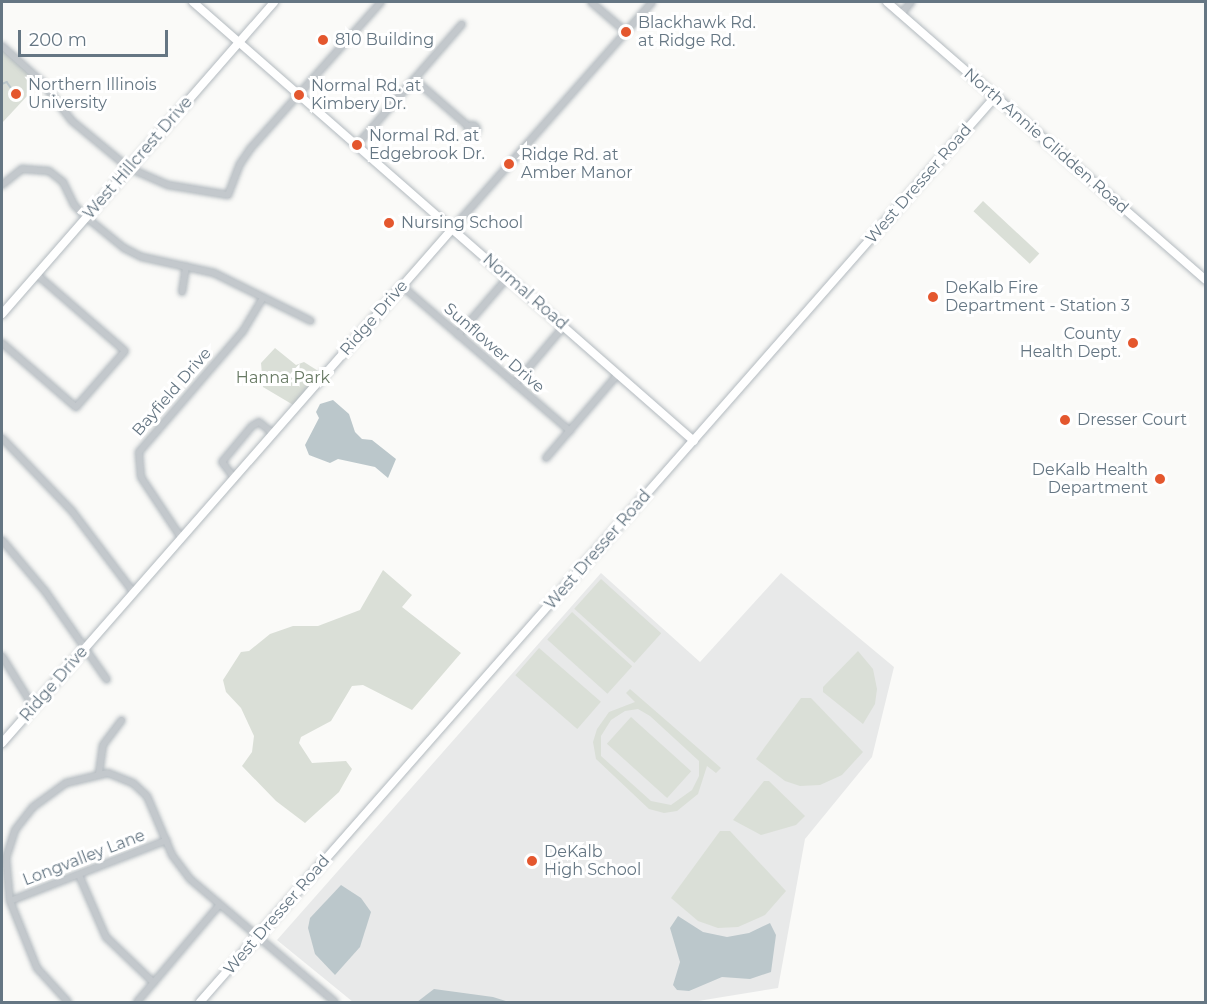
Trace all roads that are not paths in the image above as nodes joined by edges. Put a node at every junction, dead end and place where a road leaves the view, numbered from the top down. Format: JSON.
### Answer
{"nodes":[{"id":1,"x":193,"y":2,"type":"edge"},
{"id":2,"x":274,"y":2,"type":"edge"},
{"id":3,"x":381,"y":2,"type":"edge"},
{"id":4,"x":591,"y":2,"type":"edge"},
{"id":5,"x":652,"y":2,"type":"edge"},
{"id":6,"x":887,"y":2,"type":"edge"},
{"id":7,"x":912,"y":2,"type":"edge"},
{"id":8,"x":901,"y":14,"type":"junction"},
{"id":9,"x":462,"y":24,"type":"dead end"},
{"id":10,"x":626,"y":32,"type":"junction"},
{"id":11,"x":238,"y":43,"type":"junction"},
{"id":12,"x":2,"y":46,"type":"edge"},
{"id":13,"x":414,"y":79,"type":"junction"},
{"id":14,"x":299,"y":95,"type":"junction"},
{"id":15,"x":996,"y":96,"type":"junction"},
{"id":16,"x":468,"y":126,"type":"dead end"},
{"id":17,"x":357,"y":145,"type":"junction"},
{"id":18,"x":129,"y":168,"type":"junction"},
{"id":19,"x":2,"y":185,"type":"edge"},
{"id":20,"x":86,"y":217,"type":"junction"},
{"id":21,"x":453,"y":228,"type":"junction"},
{"id":22,"x":186,"y":266,"type":"junction"},
{"id":23,"x":36,"y":274,"type":"junction"},
{"id":24,"x":508,"y":277,"type":"junction"},
{"id":25,"x":1206,"y":280,"type":"edge"},
{"id":26,"x":402,"y":286,"type":"junction"},
{"id":27,"x":182,"y":292,"type":"dead end"},
{"id":28,"x":263,"y":298,"type":"junction"},
{"id":29,"x":2,"y":314,"type":"edge"},
{"id":30,"x":311,"y":321,"type":"dead end"},
{"id":31,"x":564,"y":326,"type":"junction"},
{"id":32,"x":458,"y":335,"type":"junction"},
{"id":33,"x":2,"y":343,"type":"edge"},
{"id":34,"x":618,"y":374,"type":"junction"},
{"id":35,"x":515,"y":384,"type":"junction"},
{"id":36,"x":570,"y":431,"type":"junction"},
{"id":37,"x":274,"y":435,"type":"junction"},
{"id":38,"x":2,"y":438,"type":"edge"},
{"id":39,"x":694,"y":441,"type":"junction"},
{"id":40,"x":546,"y":458,"type":"dead end"},
{"id":41,"x":235,"y":479,"type":"junction"},
{"id":42,"x":182,"y":539,"type":"junction"},
{"id":43,"x":2,"y":540,"type":"edge"},
{"id":44,"x":134,"y":593,"type":"junction"},
{"id":45,"x":85,"y":649,"type":"junction"},
{"id":46,"x":2,"y":656,"type":"edge"},
{"id":47,"x":107,"y":680,"type":"dead end"},
{"id":48,"x":34,"y":708,"type":"junction"},
{"id":49,"x":122,"y":720,"type":"dead end"},
{"id":50,"x":2,"y":743,"type":"edge"},
{"id":51,"x":99,"y":774,"type":"junction"},
{"id":52,"x":167,"y":840,"type":"junction"},
{"id":53,"x":79,"y":875,"type":"junction"},
{"id":54,"x":10,"y":901,"type":"junction"},
{"id":55,"x":220,"y":904,"type":"junction"},
{"id":56,"x":258,"y":936,"type":"junction"},
{"id":57,"x":154,"y":983,"type":"junction"},
{"id":58,"x":68,"y":1002,"type":"edge"},
{"id":59,"x":137,"y":1002,"type":"edge"},
{"id":60,"x":200,"y":1002,"type":"edge"},
{"id":61,"x":335,"y":1002,"type":"edge"}],
"edges":[{"from":1,"to":11,"type":"street","name":"Normal Road"},
{"from":2,"to":11,"type":"street","name":"West Hillcrest Drive"},
{"from":3,"to":14,"type":"street"},
{"from":4,"to":10,"type":"street"},
{"from":5,"to":10,"type":"street","name":"Ridge Drive"},
{"from":6,"to":8,"type":"street","name":"North Annie Glidden Road"},
{"from":7,"to":8,"type":"street"},
{"from":8,"to":15,"type":"street","name":"North Annie Glidden Road"},
{"from":9,"to":13,"type":"street"},
{"from":10,"to":21,"type":"street","name":"Ridge Drive"},
{"from":11,"to":14,"type":"street","name":"Normal Road"},
{"from":11,"to":18,"type":"street","name":"West Hillcrest Drive"},
{"from":12,"to":18,"type":"street"},
{"from":13,"to":16,"type":"street"},
{"from":13,"to":17,"type":"street"},
{"from":14,"to":17,"type":"street","name":"Normal Road"},
{"from":14,"to":18,"type":"street"},
{"from":15,"to":25,"type":"street","name":"North Annie Glidden Road"},
{"from":15,"to":39,"type":"street","name":"West Dresser Road"},
{"from":17,"to":21,"type":"street","name":"Normal Road"},
{"from":18,"to":20,"type":"street","name":"West Hillcrest Drive"},
{"from":19,"to":20,"type":"street"},
{"from":20,"to":22,"type":"street"},
{"from":20,"to":23,"type":"street","name":"West Hillcrest Drive"},
{"from":21,"to":24,"type":"street","name":"Normal Road"},
{"from":21,"to":26,"type":"street","name":"Ridge Drive"},
{"from":22,"to":27,"type":"street"},
{"from":22,"to":28,"type":"street"},
{"from":23,"to":29,"type":"street","name":"West Hillcrest Drive"},
{"from":23,"to":33,"type":"street"},
{"from":24,"to":31,"type":"street","name":"Normal Road"},
{"from":24,"to":32,"type":"street"},
{"from":26,"to":32,"type":"street","name":"Sunflower Drive"},
{"from":26,"to":37,"type":"street","name":"Ridge Drive"},
{"from":28,"to":30,"type":"street"},
{"from":28,"to":42,"type":"street","name":"Bayfield Drive"},
{"from":31,"to":34,"type":"street","name":"Normal Road"},
{"from":31,"to":35,"type":"street"},
{"from":32,"to":35,"type":"street","name":"Sunflower Drive"},
{"from":34,"to":36,"type":"street"},
{"from":34,"to":39,"type":"street","name":"Normal Road"},
{"from":35,"to":36,"type":"street","name":"Sunflower Drive"},
{"from":36,"to":40,"type":"street"},
{"from":37,"to":41,"type":"street","name":"Ridge Drive"},
{"from":37,"to":41,"type":"street"},
{"from":38,"to":44,"type":"street"},
{"from":39,"to":56,"type":"street","name":"West Dresser Road"},
{"from":41,"to":42,"type":"street","name":"Ridge Drive"},
{"from":42,"to":44,"type":"street","name":"Ridge Drive"},
{"from":43,"to":45,"type":"street"},
{"from":44,"to":45,"type":"street","name":"Ridge Drive"},
{"from":45,"to":47,"type":"street"},
{"from":45,"to":48,"type":"street","name":"Ridge Drive"},
{"from":46,"to":48,"type":"street"},
{"from":48,"to":50,"type":"street","name":"Ridge Drive"},
{"from":49,"to":51,"type":"street"},
{"from":51,"to":52,"type":"street"},
{"from":51,"to":54,"type":"street"},
{"from":52,"to":53,"type":"street","name":"Longvalley Lane"},
{"from":52,"to":55,"type":"street"},
{"from":53,"to":54,"type":"street","name":"Longvalley Lane"},
{"from":53,"to":57,"type":"street"},
{"from":54,"to":58,"type":"street"},
{"from":55,"to":56,"type":"street"},
{"from":55,"to":57,"type":"street"},
{"from":56,"to":60,"type":"street","name":"West Dresser Road"},
{"from":56,"to":61,"type":"street"},
{"from":57,"to":59,"type":"street"}]}
